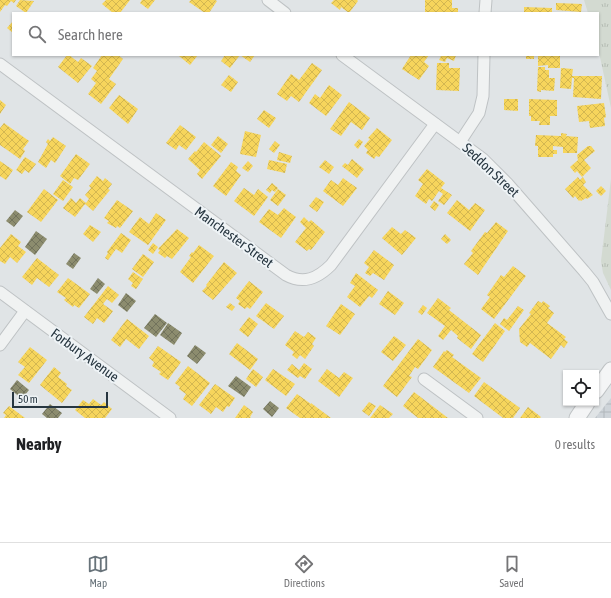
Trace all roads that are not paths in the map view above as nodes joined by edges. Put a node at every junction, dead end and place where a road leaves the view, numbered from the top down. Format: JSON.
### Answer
{"nodes":[{"id":1,"x":268,"y":0,"type":"edge"},
{"id":2,"x":486,"y":0,"type":"edge"},
{"id":3,"x":284,"y":12,"type":"edge"},
{"id":4,"x":485,"y":12,"type":"edge"},
{"id":5,"x":343,"y":56,"type":"edge"},
{"id":6,"x":484,"y":56,"type":"edge"},
{"id":7,"x":0,"y":64,"type":"edge"},
{"id":8,"x":435,"y":124,"type":"junction"},
{"id":9,"x":460,"y":142,"type":"junction"},
{"id":10,"x":0,"y":292,"type":"edge"},
{"id":11,"x":25,"y":311,"type":"junction"},
{"id":12,"x":611,"y":314,"type":"edge"},
{"id":13,"x":0,"y":345,"type":"edge"},
{"id":14,"x":611,"y":370,"type":"edge"},
{"id":15,"x":424,"y":379,"type":"dead end"},
{"id":16,"x":599,"y":387,"type":"edge"},
{"id":17,"x":585,"y":406,"type":"edge"},
{"id":18,"x":170,"y":418,"type":"edge"},
{"id":19,"x":477,"y":418,"type":"edge"},
{"id":20,"x":576,"y":418,"type":"edge"}],
"edges":[{"from":1,"to":3,"type":"street"},
{"from":2,"to":4,"type":"street"},
{"from":5,"to":8,"type":"street","name":"Seddon Street"},
{"from":6,"to":9,"type":"street"},
{"from":7,"to":8,"type":"street","name":"Manchester Street"},
{"from":8,"to":9,"type":"street","name":"Seddon Street"},
{"from":9,"to":12,"type":"street","name":"Seddon Street"},
{"from":10,"to":11,"type":"street","name":"Forbury Avenue"},
{"from":11,"to":13,"type":"street"},
{"from":11,"to":18,"type":"street","name":"Forbury Avenue"},
{"from":14,"to":16,"type":"main road"},
{"from":15,"to":19,"type":"street"},
{"from":17,"to":20,"type":"main road"}]}
